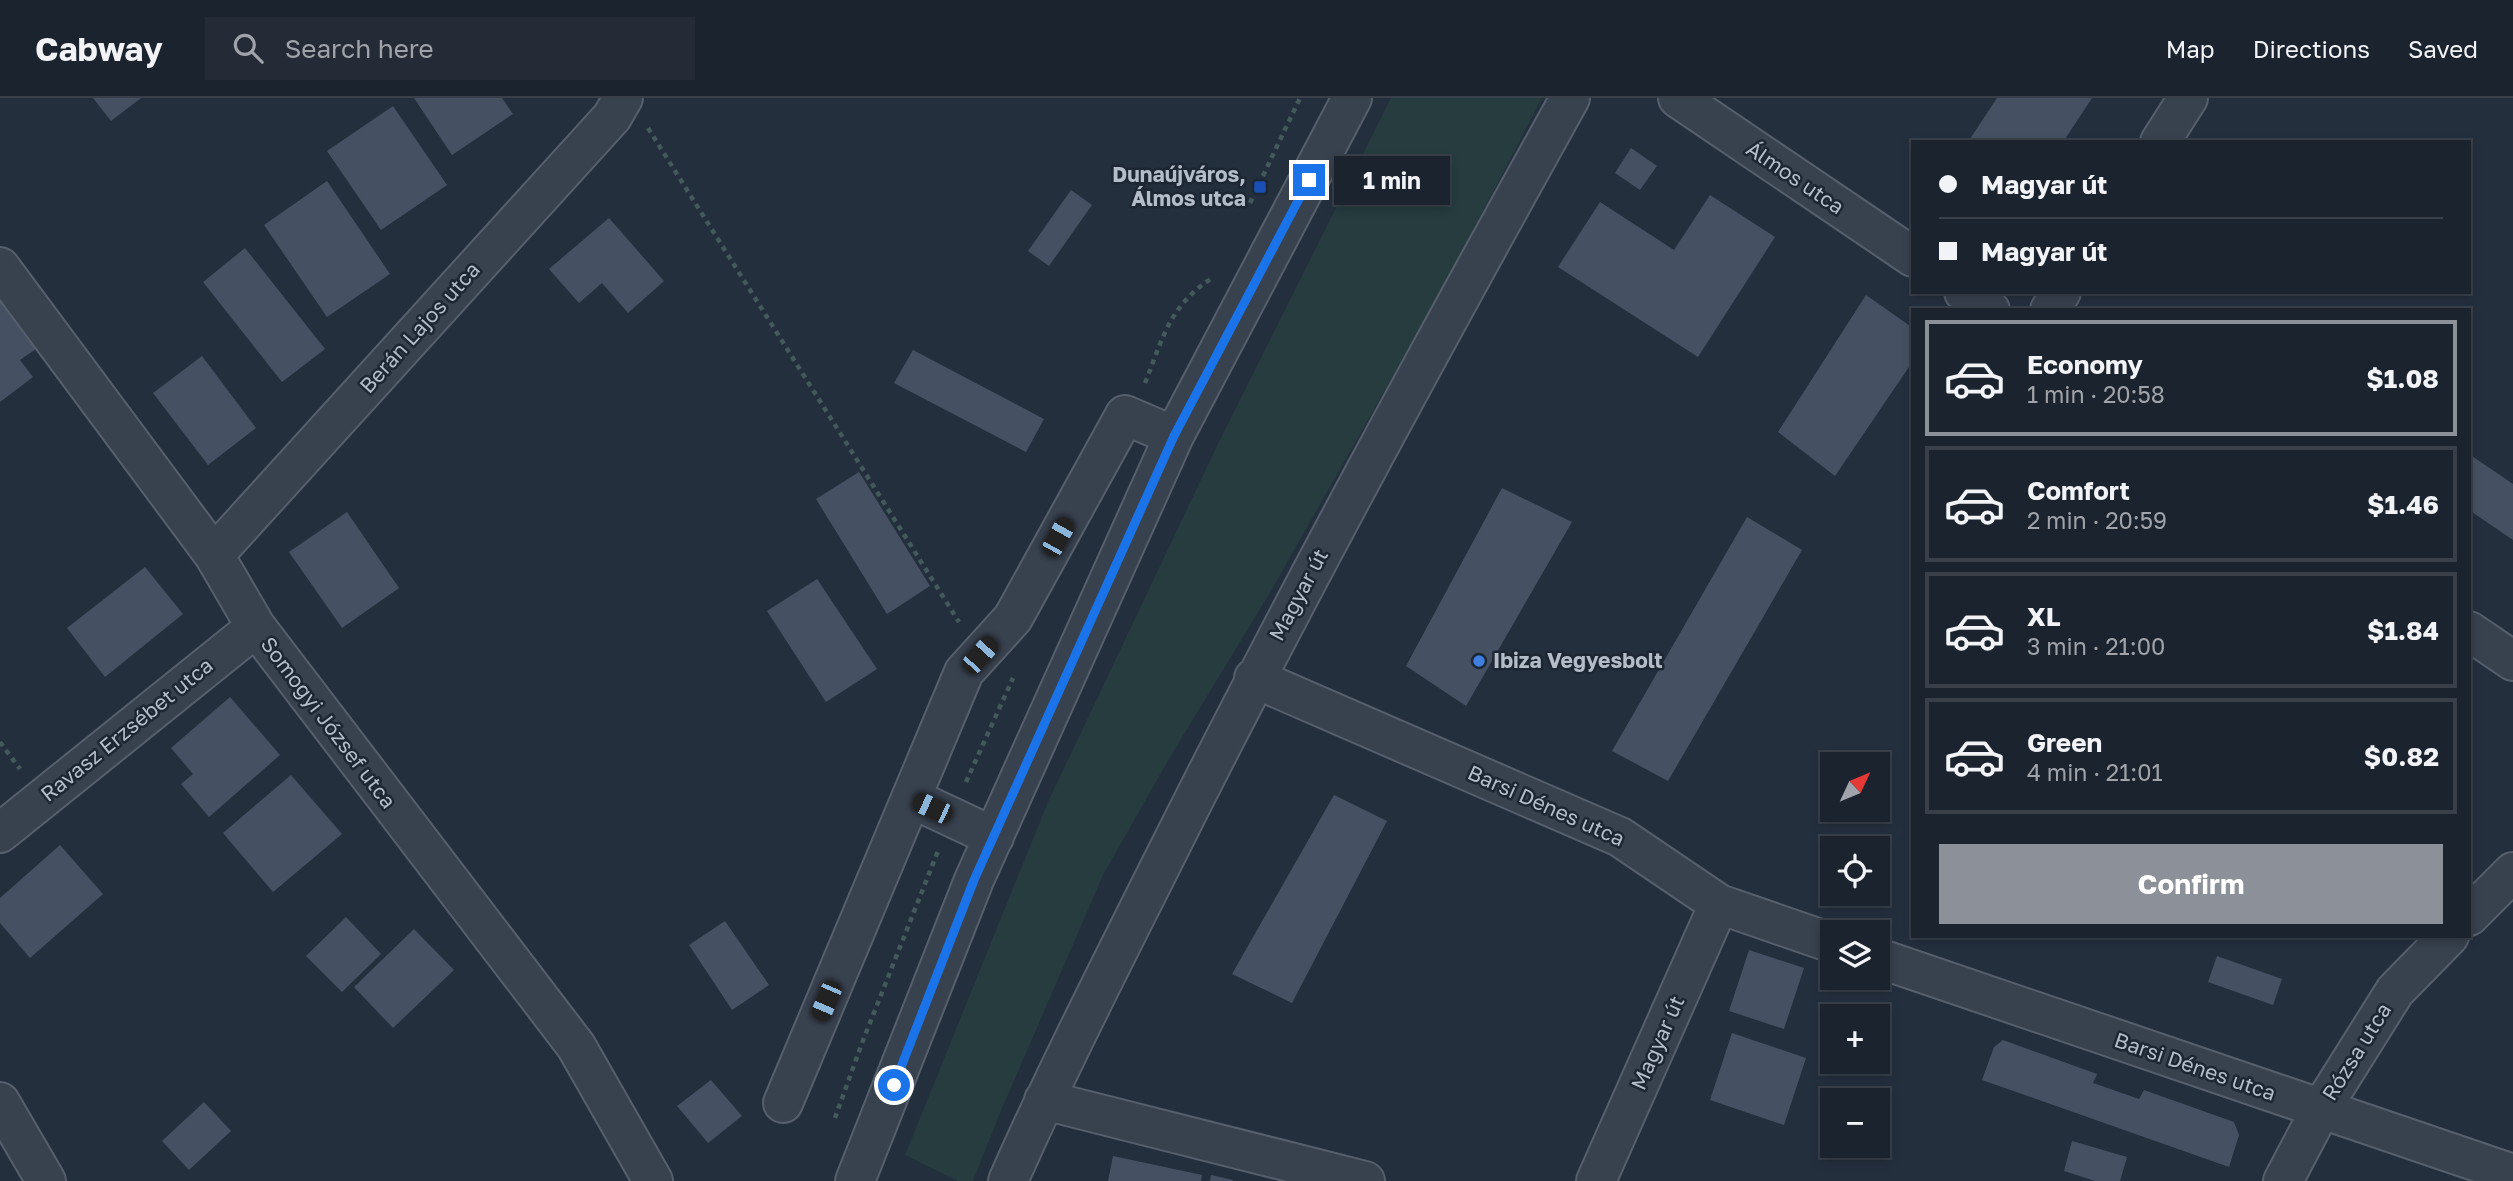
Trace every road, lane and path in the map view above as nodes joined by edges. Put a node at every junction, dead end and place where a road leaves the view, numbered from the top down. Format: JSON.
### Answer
{"nodes":[{"id":1,"x":1300,"y":98,"type":"edge"},
{"id":2,"x":1352,"y":98,"type":"edge"},
{"id":3,"x":1570,"y":98,"type":"edge"},
{"id":4,"x":1678,"y":98,"type":"edge"},
{"id":5,"x":2188,"y":98,"type":"edge"},
{"id":6,"x":634,"y":110,"type":"edge"},
{"id":7,"x":2161,"y":140,"type":"edge"},
{"id":8,"x":1248,"y":209,"type":"dead end"},
{"id":9,"x":1911,"y":256,"type":"edge"},
{"id":10,"x":0,"y":267,"type":"edge"},
{"id":11,"x":1217,"y":274,"type":"dead end"},
{"id":12,"x":1967,"y":294,"type":"edge"},
{"id":13,"x":1987,"y":308,"type":"edge"},
{"id":14,"x":1131,"y":417,"type":"junction"},
{"id":15,"x":1174,"y":436,"type":"junction"},
{"id":16,"x":214,"y":555,"type":"junction"},
{"id":17,"x":256,"y":627,"type":"junction"},
{"id":18,"x":2471,"y":632,"type":"edge"},
{"id":19,"x":980,"y":655,"type":"junction"},
{"id":20,"x":2513,"y":660,"type":"edge"},
{"id":21,"x":1254,"y":678,"type":"junction"},
{"id":22,"x":911,"y":798,"type":"junction"},
{"id":23,"x":0,"y":834,"type":"edge"},
{"id":24,"x":994,"y":836,"type":"junction"},
{"id":25,"x":2513,"y":872,"type":"edge"},
{"id":26,"x":1719,"y":904,"type":"junction"},
{"id":27,"x":2471,"y":914,"type":"edge"},
{"id":28,"x":2447,"y":938,"type":"edge"},
{"id":29,"x":1820,"y":939,"type":"edge"},
{"id":30,"x":1890,"y":962,"type":"edge"},
{"id":31,"x":1044,"y":1100,"type":"junction"},
{"id":32,"x":0,"y":1102,"type":"edge"},
{"id":33,"x":783,"y":1103,"type":"dead end"},
{"id":34,"x":2320,"y":1109,"type":"junction"},
{"id":35,"x":2513,"y":1174,"type":"edge"},
{"id":36,"x":46,"y":1181,"type":"edge"},
{"id":37,"x":653,"y":1181,"type":"edge"},
{"id":38,"x":855,"y":1181,"type":"edge"},
{"id":39,"x":1008,"y":1181,"type":"edge"},
{"id":40,"x":1365,"y":1181,"type":"edge"},
{"id":41,"x":1596,"y":1181,"type":"edge"},
{"id":42,"x":2283,"y":1181,"type":"edge"}],
"edges":[{"from":1,"to":8,"type":"path"},
{"from":2,"to":15,"type":"street"},
{"from":3,"to":21,"type":"street","name":"Magyar út"},
{"from":4,"to":9,"type":"street","name":"Álmos utca"},
{"from":5,"to":7,"type":"street"},
{"from":6,"to":16,"type":"street","name":"Berán Lajos utca"},
{"from":6,"to":19,"type":"path"},
{"from":10,"to":16,"type":"street","name":"Somogyi József utca"},
{"from":11,"to":14,"type":"path"},
{"from":12,"to":13,"type":"street"},
{"from":14,"to":15,"type":"street"},
{"from":14,"to":19,"type":"street"},
{"from":15,"to":24,"type":"street"},
{"from":16,"to":17,"type":"street","name":"Somogyi József utca"},
{"from":17,"to":23,"type":"street","name":"Ravasz Erzsébet utca"},
{"from":17,"to":37,"type":"street","name":"Somogyi József utca"},
{"from":18,"to":20,"type":"street"},
{"from":19,"to":22,"type":"street"},
{"from":21,"to":26,"type":"street","name":"Barsi Dénes utca"},
{"from":21,"to":31,"type":"street","name":"Magyar út"},
{"from":22,"to":24,"type":"street"},
{"from":22,"to":33,"type":"street"},
{"from":24,"to":38,"type":"street"},
{"from":25,"to":27,"type":"street"},
{"from":26,"to":29,"type":"street","name":"Barsi Dénes utca"},
{"from":26,"to":41,"type":"street","name":"Magyar út"},
{"from":28,"to":34,"type":"street","name":"Rózsa utca"},
{"from":30,"to":34,"type":"street","name":"Barsi Dénes utca"},
{"from":31,"to":39,"type":"street","name":"Magyar út"},
{"from":31,"to":40,"type":"street"},
{"from":32,"to":36,"type":"street"},
{"from":34,"to":35,"type":"street","name":"Barsi Dénes utca"},
{"from":34,"to":42,"type":"street","name":"Rózsa utca"}]}
